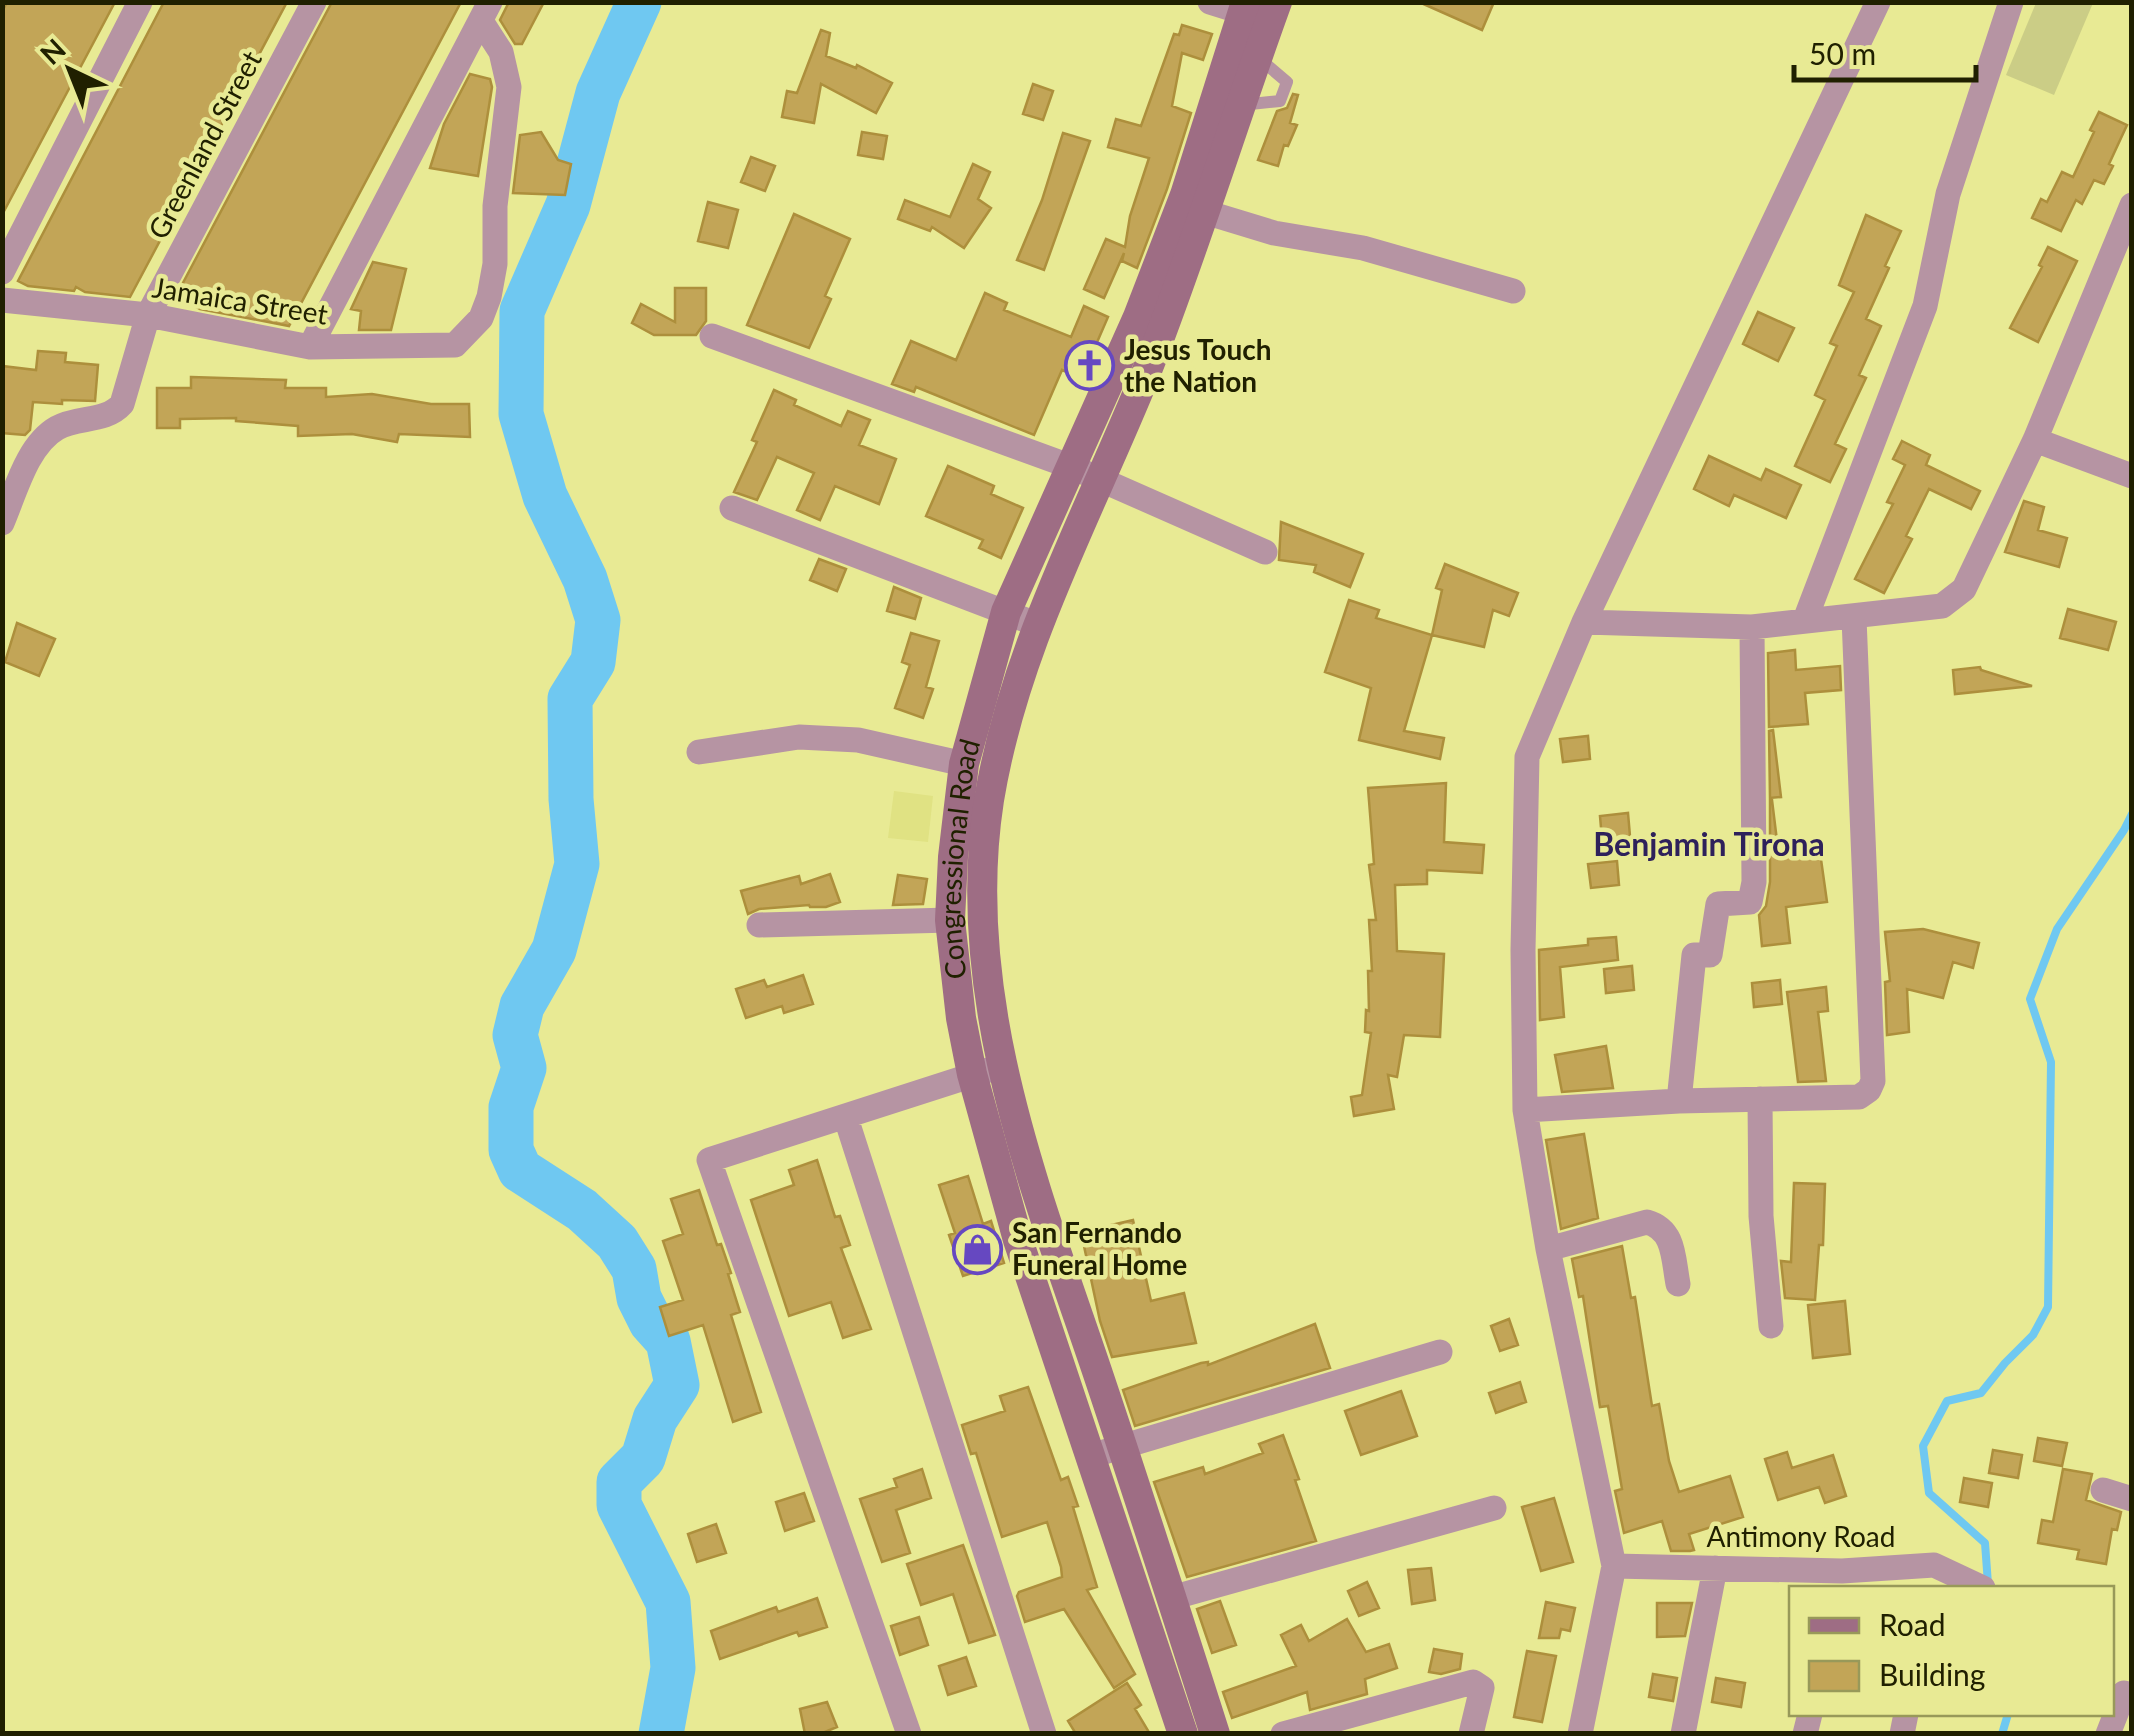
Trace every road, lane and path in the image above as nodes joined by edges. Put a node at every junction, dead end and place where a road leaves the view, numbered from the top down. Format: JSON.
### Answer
{"nodes":[{"id":1,"x":140,"y":2,"type":"edge"},
{"id":2,"x":314,"y":2,"type":"edge"},
{"id":3,"x":1210,"y":2,"type":"edge"},
{"id":4,"x":1277,"y":2,"type":"edge"},
{"id":5,"x":1878,"y":2,"type":"edge"},
{"id":6,"x":2010,"y":2,"type":"edge"},
{"id":7,"x":1244,"y":7,"type":"edge"},
{"id":8,"x":486,"y":12,"type":"edge"},
{"id":9,"x":1243,"y":52,"type":"junction"},
{"id":10,"x":1227,"y":101,"type":"junction"},
{"id":11,"x":2132,"y":205,"type":"edge"},
{"id":12,"x":1205,"y":212,"type":"junction"},
{"id":13,"x":2,"y":272,"type":"edge"},
{"id":14,"x":1513,"y":292,"type":"dead end"},
{"id":15,"x":2,"y":300,"type":"edge"},
{"id":16,"x":148,"y":316,"type":"junction"},
{"id":17,"x":712,"y":336,"type":"dead end"},
{"id":18,"x":310,"y":347,"type":"junction"},
{"id":19,"x":2035,"y":440,"type":"junction"},
{"id":20,"x":1072,"y":467,"type":"junction"},
{"id":21,"x":2132,"y":476,"type":"edge"},
{"id":22,"x":1102,"y":478,"type":"junction"},
{"id":23,"x":732,"y":508,"type":"dead end"},
{"id":24,"x":2,"y":523,"type":"edge"},
{"id":25,"x":1265,"y":552,"type":"dead end"},
{"id":26,"x":1006,"y":612,"type":"junction"},
{"id":27,"x":1854,"y":618,"type":"junction"},
{"id":28,"x":1806,"y":620,"type":"junction"},
{"id":29,"x":1584,"y":622,"type":"junction"},
{"id":30,"x":1036,"y":624,"type":"junction"},
{"id":31,"x":1752,"y":627,"type":"junction"},
{"id":32,"x":699,"y":752,"type":"dead end"},
{"id":33,"x":964,"y":764,"type":"junction"},
{"id":34,"x":974,"y":801,"type":"junction"},
{"id":35,"x":950,"y":920,"type":"junction"},
{"id":36,"x":759,"y":925,"type":"dead end"},
{"id":37,"x":987,"y":1070,"type":"junction"},
{"id":38,"x":1760,"y":1100,"type":"junction"},
{"id":39,"x":1679,"y":1101,"type":"junction"},
{"id":40,"x":1525,"y":1110,"type":"junction"},
{"id":41,"x":846,"y":1118,"type":"junction"},
{"id":42,"x":1548,"y":1249,"type":"junction"},
{"id":43,"x":1678,"y":1284,"type":"dead end"},
{"id":44,"x":1771,"y":1326,"type":"dead end"},
{"id":45,"x":1440,"y":1352,"type":"dead end"},
{"id":46,"x":1122,"y":1446,"type":"junction"},
{"id":47,"x":1088,"y":1456,"type":"junction"},
{"id":48,"x":2102,"y":1490,"type":"dead end"},
{"id":49,"x":2132,"y":1499,"type":"edge"},
{"id":50,"x":1494,"y":1508,"type":"dead end"},
{"id":51,"x":1614,"y":1566,"type":"junction"},
{"id":52,"x":1715,"y":1568,"type":"junction"},
{"id":53,"x":1932,"y":1577,"type":"edge"},
{"id":54,"x":1840,"y":1580,"type":"edge"},
{"id":55,"x":1974,"y":1586,"type":"edge"},
{"id":56,"x":1171,"y":1598,"type":"junction"},
{"id":57,"x":2122,"y":1692,"type":"edge"},
{"id":58,"x":909,"y":1734,"type":"edge"},
{"id":59,"x":1044,"y":1734,"type":"edge"},
{"id":60,"x":1183,"y":1734,"type":"edge"},
{"id":61,"x":1216,"y":1734,"type":"edge"},
{"id":62,"x":1283,"y":1734,"type":"edge"},
{"id":63,"x":1471,"y":1734,"type":"edge"},
{"id":64,"x":1580,"y":1734,"type":"edge"},
{"id":65,"x":1683,"y":1734,"type":"edge"},
{"id":66,"x":2108,"y":1734,"type":"edge"}],
"edges":[{"from":1,"to":13,"type":"street"},
{"from":2,"to":16,"type":"street","name":"Greenland Street"},
{"from":3,"to":7,"type":"street"},
{"from":4,"to":9,"type":"main road","name":"Congressional Road"},
{"from":5,"to":29,"type":"street"},
{"from":6,"to":28,"type":"street"},
{"from":7,"to":9,"type":"main road","name":"Congressional Road"},
{"from":8,"to":18,"type":"street"},
{"from":8,"to":18,"type":"street","name":"Jamaica Street"},
{"from":9,"to":10,"type":"main road","name":"Congressional Road"},
{"from":9,"to":10,"type":"lane"},
{"from":10,"to":12,"type":"main road","name":"Congressional Road"},
{"from":10,"to":20,"type":"main road","name":"Congressional Road"},
{"from":11,"to":19,"type":"street"},
{"from":12,"to":14,"type":"street"},
{"from":12,"to":22,"type":"main road","name":"Congressional Road"},
{"from":15,"to":16,"type":"street","name":"Jamaica Street"},
{"from":16,"to":18,"type":"street","name":"Jamaica Street"},
{"from":16,"to":24,"type":"street","name":"Greenland Street"},
{"from":17,"to":20,"type":"street"},
{"from":19,"to":21,"type":"street"},
{"from":19,"to":27,"type":"street"},
{"from":20,"to":22,"type":"street"},
{"from":20,"to":26,"type":"main road","name":"Congressional Road"},
{"from":22,"to":25,"type":"street"},
{"from":22,"to":30,"type":"main road","name":"Congressional Road"},
{"from":23,"to":26,"type":"street"},
{"from":26,"to":30,"type":"street"},
{"from":26,"to":33,"type":"main road","name":"Congressional Road"},
{"from":27,"to":28,"type":"street"},
{"from":27,"to":38,"type":"street"},
{"from":28,"to":31,"type":"street"},
{"from":29,"to":31,"type":"street"},
{"from":29,"to":40,"type":"street"},
{"from":30,"to":34,"type":"main road","name":"Congressional Road"},
{"from":31,"to":39,"type":"street"},
{"from":32,"to":33,"type":"street"},
{"from":33,"to":34,"type":"main road","name":"Congressional Road"},
{"from":34,"to":35,"type":"main road","name":"Congressional Road"},
{"from":34,"to":37,"type":"main road","name":"Congressional Road"},
{"from":35,"to":36,"type":"street"},
{"from":35,"to":37,"type":"main road","name":"Congressional Road"},
{"from":37,"to":41,"type":"street"},
{"from":37,"to":46,"type":"main road","name":"Congressional Road"},
{"from":37,"to":47,"type":"main road","name":"Congressional Road"},
{"from":38,"to":39,"type":"street"},
{"from":38,"to":44,"type":"street"},
{"from":39,"to":40,"type":"street"},
{"from":40,"to":42,"type":"street"},
{"from":41,"to":58,"type":"street"},
{"from":41,"to":59,"type":"street"},
{"from":42,"to":43,"type":"street"},
{"from":42,"to":51,"type":"street"},
{"from":45,"to":46,"type":"street"},
{"from":46,"to":47,"type":"street"},
{"from":46,"to":56,"type":"main road","name":"Congressional Road"},
{"from":47,"to":60,"type":"main road","name":"Congressional Road"},
{"from":48,"to":49,"type":"street"},
{"from":50,"to":56,"type":"street"},
{"from":51,"to":52,"type":"street","name":"Antimony Road"},
{"from":51,"to":64,"type":"street"},
{"from":52,"to":54,"type":"street","name":"Antimony Road"},
{"from":52,"to":65,"type":"street"},
{"from":53,"to":54,"type":"street","name":"Antimony Road"},
{"from":53,"to":55,"type":"street","name":"Antimony Road"},
{"from":56,"to":61,"type":"main road","name":"Congressional Road"},
{"from":57,"to":66,"type":"street"},
{"from":62,"to":63,"type":"street"}]}
